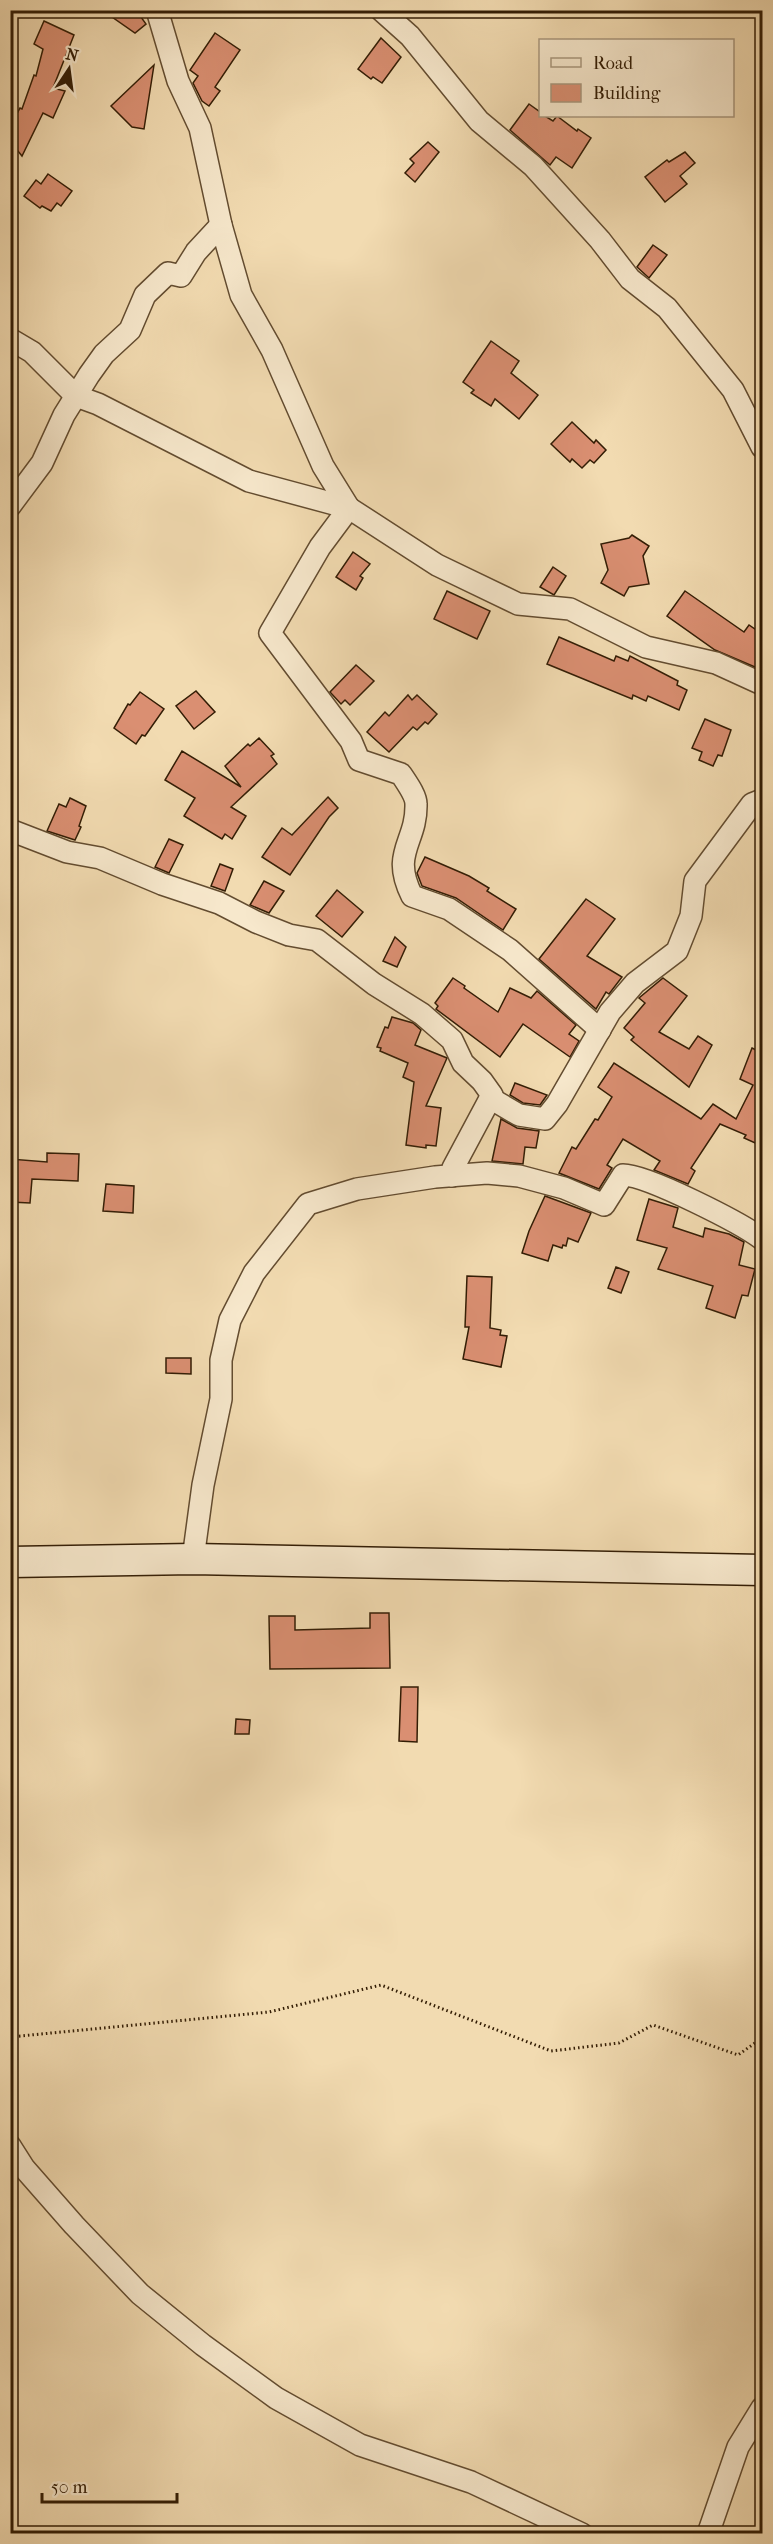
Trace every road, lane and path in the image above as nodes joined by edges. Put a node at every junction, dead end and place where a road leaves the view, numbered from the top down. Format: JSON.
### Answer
{"nodes":[{"id":1,"x":157,"y":10,"type":"edge"},
{"id":2,"x":381,"y":10,"type":"edge"},
{"id":3,"x":221,"y":225,"type":"junction"},
{"id":4,"x":10,"y":339,"type":"edge"},
{"id":5,"x":76,"y":396,"type":"junction"},
{"id":6,"x":762,"y":447,"type":"edge"},
{"id":7,"x":10,"y":506,"type":"edge"},
{"id":8,"x":349,"y":508,"type":"junction"},
{"id":9,"x":762,"y":684,"type":"edge"},
{"id":10,"x":762,"y":800,"type":"edge"},
{"id":11,"x":10,"y":830,"type":"edge"},
{"id":12,"x":600,"y":1030,"type":"junction"},
{"id":13,"x":490,"y":1098,"type":"junction"},
{"id":14,"x":452,"y":1176,"type":"junction"},
{"id":15,"x":762,"y":1239,"type":"edge"},
{"id":16,"x":192,"y":1559,"type":"junction"},
{"id":17,"x":10,"y":1562,"type":"edge"},
{"id":18,"x":762,"y":1570,"type":"edge"},
{"id":19,"x":10,"y":2037,"type":"edge"},
{"id":20,"x":762,"y":2038,"type":"edge"},
{"id":21,"x":10,"y":2146,"type":"edge"},
{"id":22,"x":762,"y":2408,"type":"edge"},
{"id":23,"x":582,"y":2534,"type":"edge"},
{"id":24,"x":708,"y":2534,"type":"edge"}],
"edges":[{"from":1,"to":3,"type":"street"},
{"from":2,"to":6,"type":"street"},
{"from":3,"to":5,"type":"street"},
{"from":3,"to":8,"type":"street"},
{"from":4,"to":5,"type":"street"},
{"from":5,"to":7,"type":"street"},
{"from":5,"to":8,"type":"street"},
{"from":8,"to":9,"type":"street"},
{"from":8,"to":12,"type":"street"},
{"from":10,"to":12,"type":"street"},
{"from":11,"to":13,"type":"street"},
{"from":12,"to":13,"type":"street"},
{"from":13,"to":14,"type":"street"},
{"from":14,"to":15,"type":"street"},
{"from":14,"to":16,"type":"street"},
{"from":16,"to":17,"type":"street"},
{"from":16,"to":18,"type":"street"},
{"from":19,"to":20,"type":"path"},
{"from":21,"to":23,"type":"street"},
{"from":22,"to":24,"type":"street"}]}
